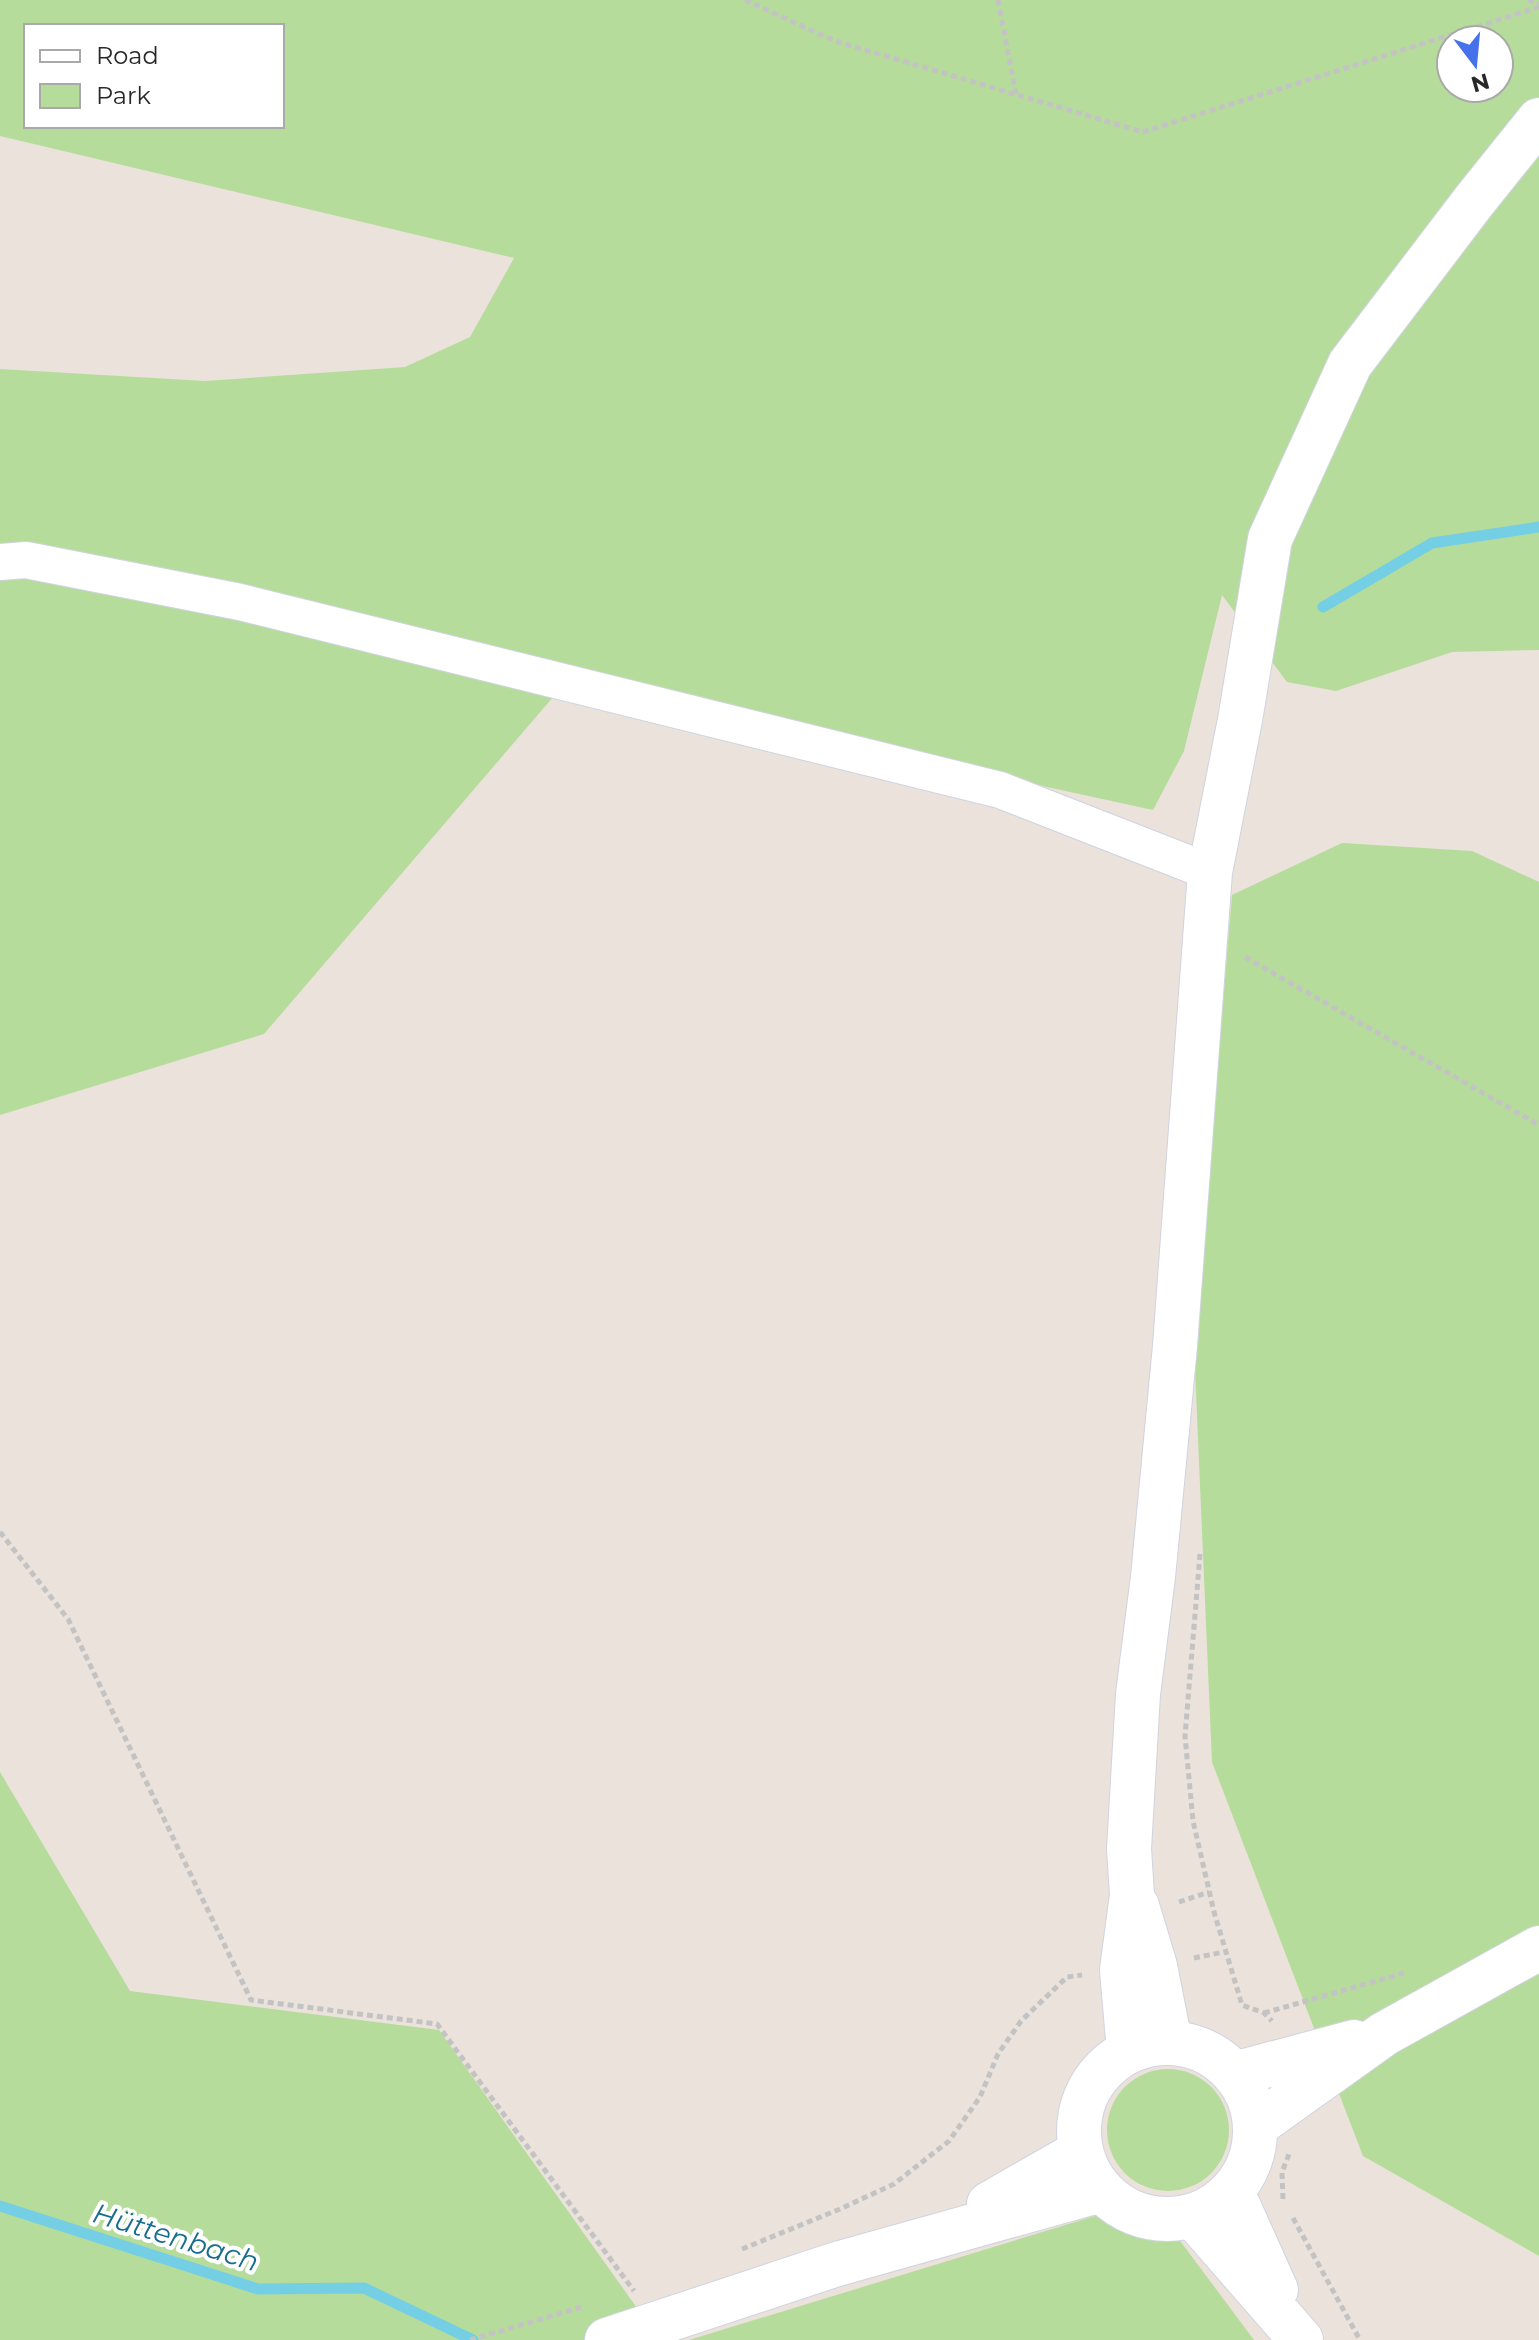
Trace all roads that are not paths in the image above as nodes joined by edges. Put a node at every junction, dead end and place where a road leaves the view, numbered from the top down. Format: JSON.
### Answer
{"nodes":[{"id":1,"x":1539,"y":120,"type":"edge"},
{"id":2,"x":0,"y":562,"type":"edge"},
{"id":3,"x":1210,"y":872,"type":"junction"},
{"id":4,"x":1539,"y":1948,"type":"edge"},
{"id":5,"x":1384,"y":2034,"type":"junction"},
{"id":6,"x":1150,"y":2047,"type":"junction"},
{"id":7,"x":1234,"y":2074,"type":"junction"},
{"id":8,"x":1257,"y":2125,"type":"junction"},
{"id":9,"x":1080,"y":2152,"type":"junction"},
{"id":10,"x":1101,"y":2190,"type":"junction"},
{"id":11,"x":1233,"y":2194,"type":"junction"},
{"id":12,"x":1193,"y":2216,"type":"junction"},
{"id":13,"x":935,"y":2235,"type":"junction"},
{"id":14,"x":1297,"y":2334,"type":"edge"},
{"id":15,"x":607,"y":2340,"type":"edge"}],
"edges":[{"from":1,"to":3,"type":"main road"},
{"from":2,"to":3,"type":"street"},
{"from":3,"to":6,"type":"main road"},
{"from":4,"to":5,"type":"main road"},
{"from":5,"to":7,"type":"main road"},
{"from":5,"to":8,"type":"main road"},
{"from":6,"to":7,"type":"main road"},
{"from":6,"to":9,"type":"main road"},
{"from":7,"to":8,"type":"main road"},
{"from":8,"to":11,"type":"main road"},
{"from":9,"to":10,"type":"main road"},
{"from":9,"to":13,"type":"main road"},
{"from":10,"to":12,"type":"main road"},
{"from":10,"to":13,"type":"main road"},
{"from":11,"to":12,"type":"main road"},
{"from":11,"to":14,"type":"main road"},
{"from":12,"to":14,"type":"main road"},
{"from":13,"to":15,"type":"main road"}]}
